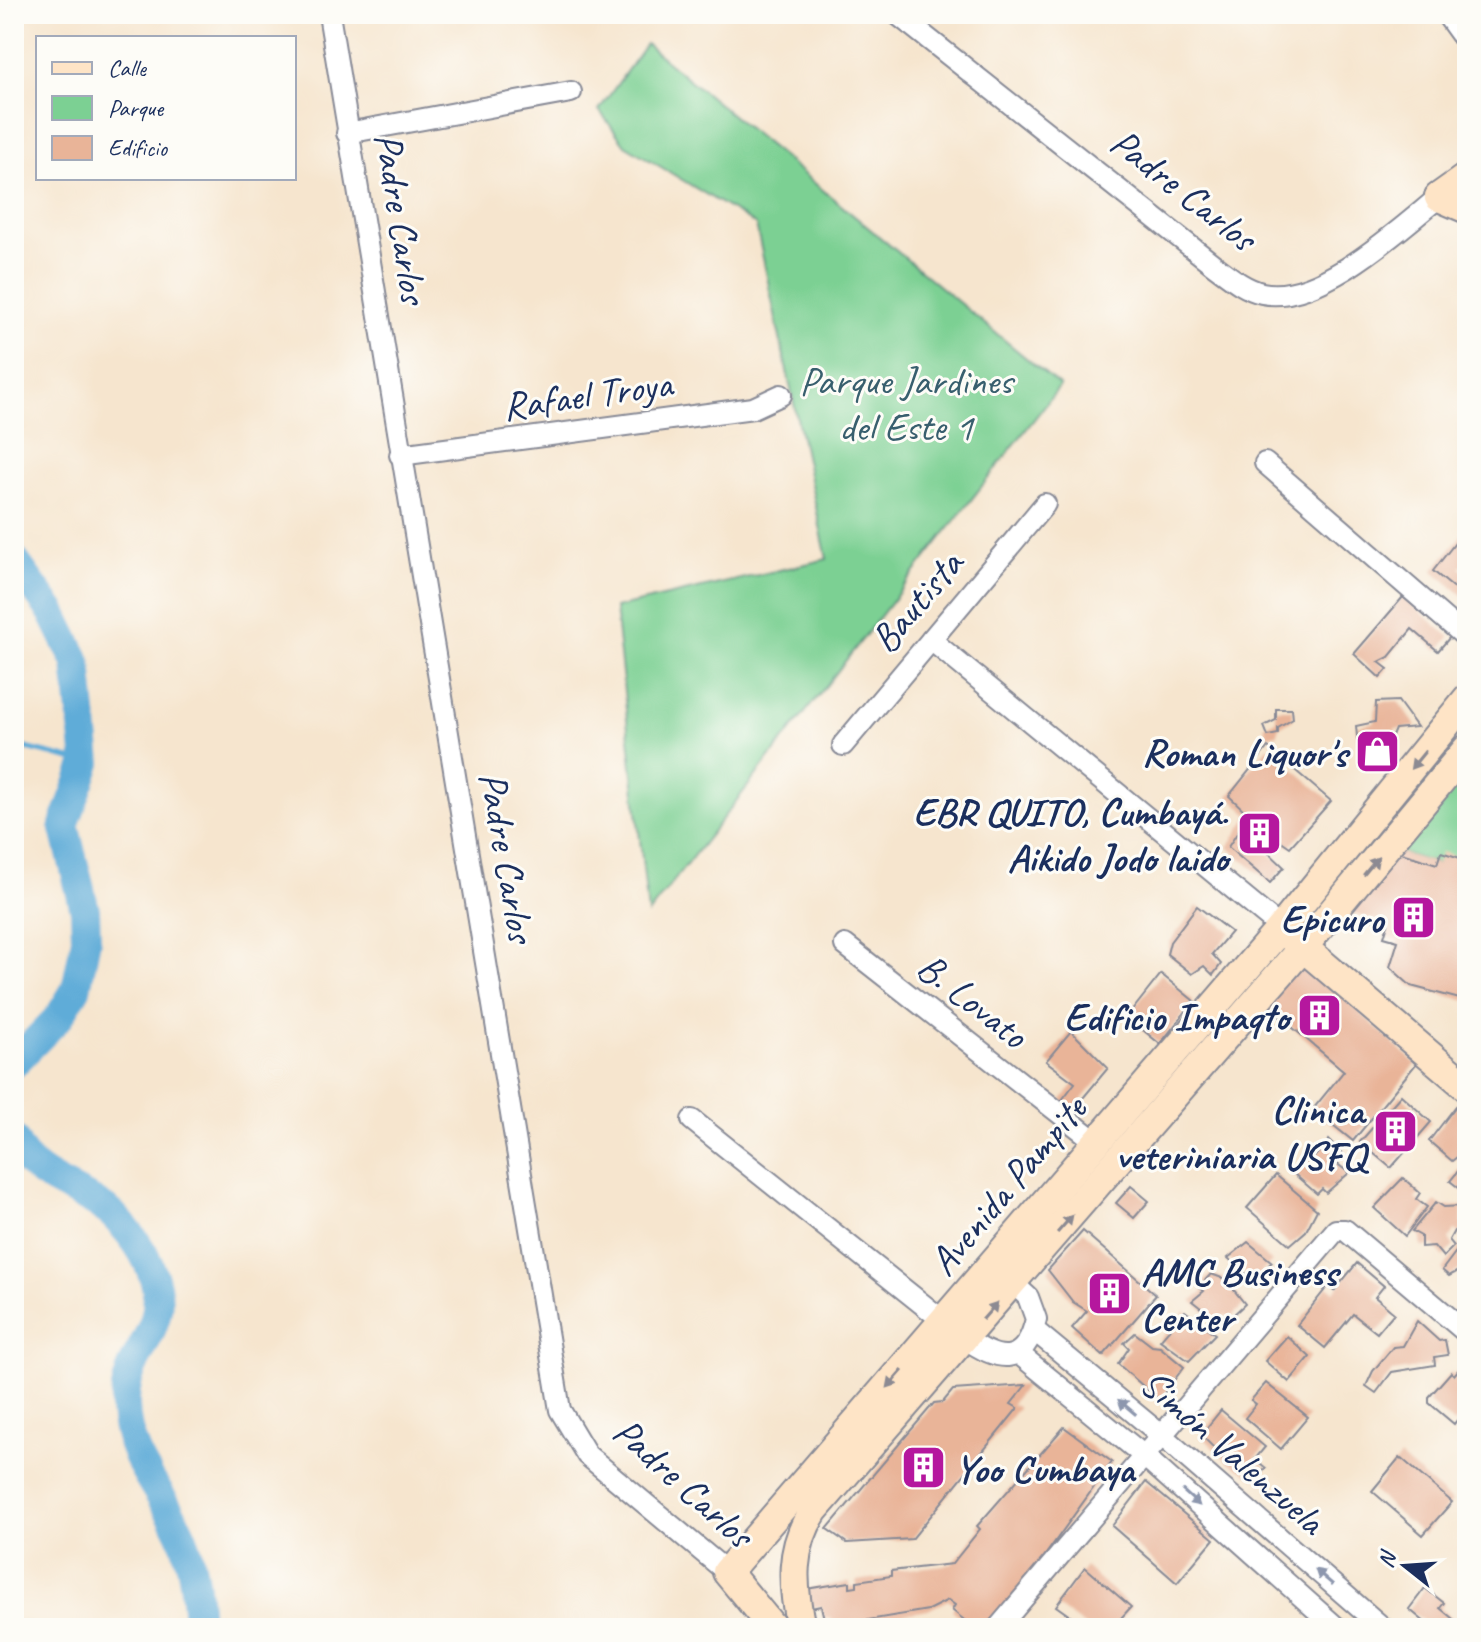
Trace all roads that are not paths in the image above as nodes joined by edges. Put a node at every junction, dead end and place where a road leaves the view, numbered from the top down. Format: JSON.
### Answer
{"nodes":[{"id":1,"x":329,"y":14,"type":"edge"},
{"id":2,"x":897,"y":14,"type":"edge"},
{"id":3,"x":1446,"y":14,"type":"edge"},
{"id":4,"x":1467,"y":43,"type":"edge"},
{"id":5,"x":571,"y":92,"type":"dead end"},
{"id":6,"x":347,"y":133,"type":"junction"},
{"id":7,"x":1467,"y":177,"type":"edge"},
{"id":8,"x":1439,"y":197,"type":"junction"},
{"id":9,"x":1467,"y":209,"type":"edge"},
{"id":10,"x":781,"y":395,"type":"dead end"},
{"id":11,"x":400,"y":455,"type":"junction"},
{"id":12,"x":1265,"y":463,"type":"dead end"},
{"id":13,"x":1045,"y":504,"type":"dead end"},
{"id":14,"x":1467,"y":638,"type":"edge"},
{"id":15,"x":931,"y":640,"type":"junction"},
{"id":16,"x":1467,"y":699,"type":"edge"},
{"id":17,"x":843,"y":745,"type":"dead end"},
{"id":18,"x":1467,"y":749,"type":"edge"},
{"id":19,"x":1281,"y":928,"type":"junction"},
{"id":20,"x":845,"y":945,"type":"dead end"},
{"id":21,"x":1303,"y":947,"type":"junction"},
{"id":22,"x":1467,"y":1087,"type":"edge"},
{"id":23,"x":692,"y":1120,"type":"dead end"},
{"id":24,"x":1095,"y":1141,"type":"junction"},
{"id":25,"x":1120,"y":1161,"type":"junction"},
{"id":26,"x":992,"y":1266,"type":"junction"},
{"id":27,"x":1014,"y":1283,"type":"junction"},
{"id":28,"x":957,"y":1329,"type":"junction"},
{"id":29,"x":1034,"y":1330,"type":"junction"},
{"id":30,"x":1467,"y":1333,"type":"edge"},
{"id":31,"x":1018,"y":1353,"type":"junction"},
{"id":32,"x":1161,"y":1435,"type":"junction"},
{"id":33,"x":1143,"y":1455,"type":"junction"},
{"id":34,"x":1254,"y":1516,"type":"junction"},
{"id":35,"x":1226,"y":1529,"type":"junction"},
{"id":36,"x":752,"y":1543,"type":"junction"},
{"id":37,"x":795,"y":1556,"type":"junction"},
{"id":38,"x":727,"y":1572,"type":"junction"},
{"id":39,"x":793,"y":1590,"type":"junction"},
{"id":40,"x":1364,"y":1612,"type":"junction"},
{"id":41,"x":765,"y":1618,"type":"edge"},
{"id":42,"x":1336,"y":1627,"type":"edge"},
{"id":43,"x":801,"y":1628,"type":"edge"},
{"id":44,"x":998,"y":1628,"type":"edge"},
{"id":45,"x":1383,"y":1628,"type":"edge"}],
"edges":[{"from":1,"to":6,"type":"street","name":"Padre Carlos"},
{"from":2,"to":8,"type":"street","name":"Padre Carlos"},
{"from":3,"to":4,"type":"street"},
{"from":5,"to":6,"type":"street"},
{"from":6,"to":11,"type":"street","name":"Padre Carlos"},
{"from":7,"to":8,"type":"street"},
{"from":8,"to":9,"type":"street"},
{"from":10,"to":11,"type":"street","name":"Rafael Troya"},
{"from":11,"to":38,"type":"street","name":"Padre Carlos"},
{"from":12,"to":14,"type":"street"},
{"from":13,"to":15,"type":"street","name":"Bautista"},
{"from":15,"to":17,"type":"street","name":"Bautista"},
{"from":15,"to":19,"type":"street"},
{"from":16,"to":19,"type":"street","name":"Avenida Pampite","one_way":true},
{"from":21,"to":18,"type":"street","name":"Avenida Pampite","one_way":true},
{"from":19,"to":21,"type":"street"},
{"from":19,"to":24,"type":"street","name":"Avenida Pampite"},
{"from":20,"to":24,"type":"street","name":"B. Lovato"},
{"from":21,"to":22,"type":"street"},
{"from":21,"to":25,"type":"street","name":"Avenida Pampite"},
{"from":23,"to":28,"type":"street"},
{"from":24,"to":25,"type":"street"},
{"from":24,"to":26,"type":"street","name":"Avenida Pampite"},
{"from":27,"to":25,"type":"street","name":"Avenida Pampite","one_way":true},
{"from":26,"to":27,"type":"street"},
{"from":26,"to":28,"type":"street","name":"Avenida Pampite"},
{"from":28,"to":27,"type":"street","name":"Avenida Pampite","one_way":true},
{"from":27,"to":29,"type":"street"},
{"from":28,"to":31,"type":"street"},
{"from":28,"to":36,"type":"street","name":"Avenida Pampite","one_way":true},
{"from":28,"to":37,"type":"street","name":"Avenida Pampite"},
{"from":29,"to":31,"type":"street"},
{"from":32,"to":29,"type":"street","name":"Simón Valenzuela","one_way":true},
{"from":30,"to":32,"type":"street"},
{"from":31,"to":33,"type":"street","name":"Simón Valenzuela"},
{"from":32,"to":33,"type":"street"},
{"from":32,"to":34,"type":"street","name":"Simón Valenzuela"},
{"from":33,"to":35,"type":"street","name":"Simón Valenzuela","one_way":true},
{"from":33,"to":44,"type":"street"},
{"from":34,"to":35,"type":"street"},
{"from":40,"to":34,"type":"street","name":"Simón Valenzuela","one_way":true},
{"from":35,"to":42,"type":"street","name":"Simón Valenzuela"},
{"from":36,"to":37,"type":"street"},
{"from":36,"to":38,"type":"street","name":"Avenida Pampite"},
{"from":37,"to":39,"type":"street","name":"Avenida Pampite"},
{"from":38,"to":41,"type":"street","name":"Padre Carlos"},
{"from":39,"to":41,"type":"street"},
{"from":39,"to":43,"type":"street","name":"Avenida Pampite"},
{"from":40,"to":42,"type":"street"},
{"from":40,"to":45,"type":"street","name":"Simón Valenzuela"}]}
